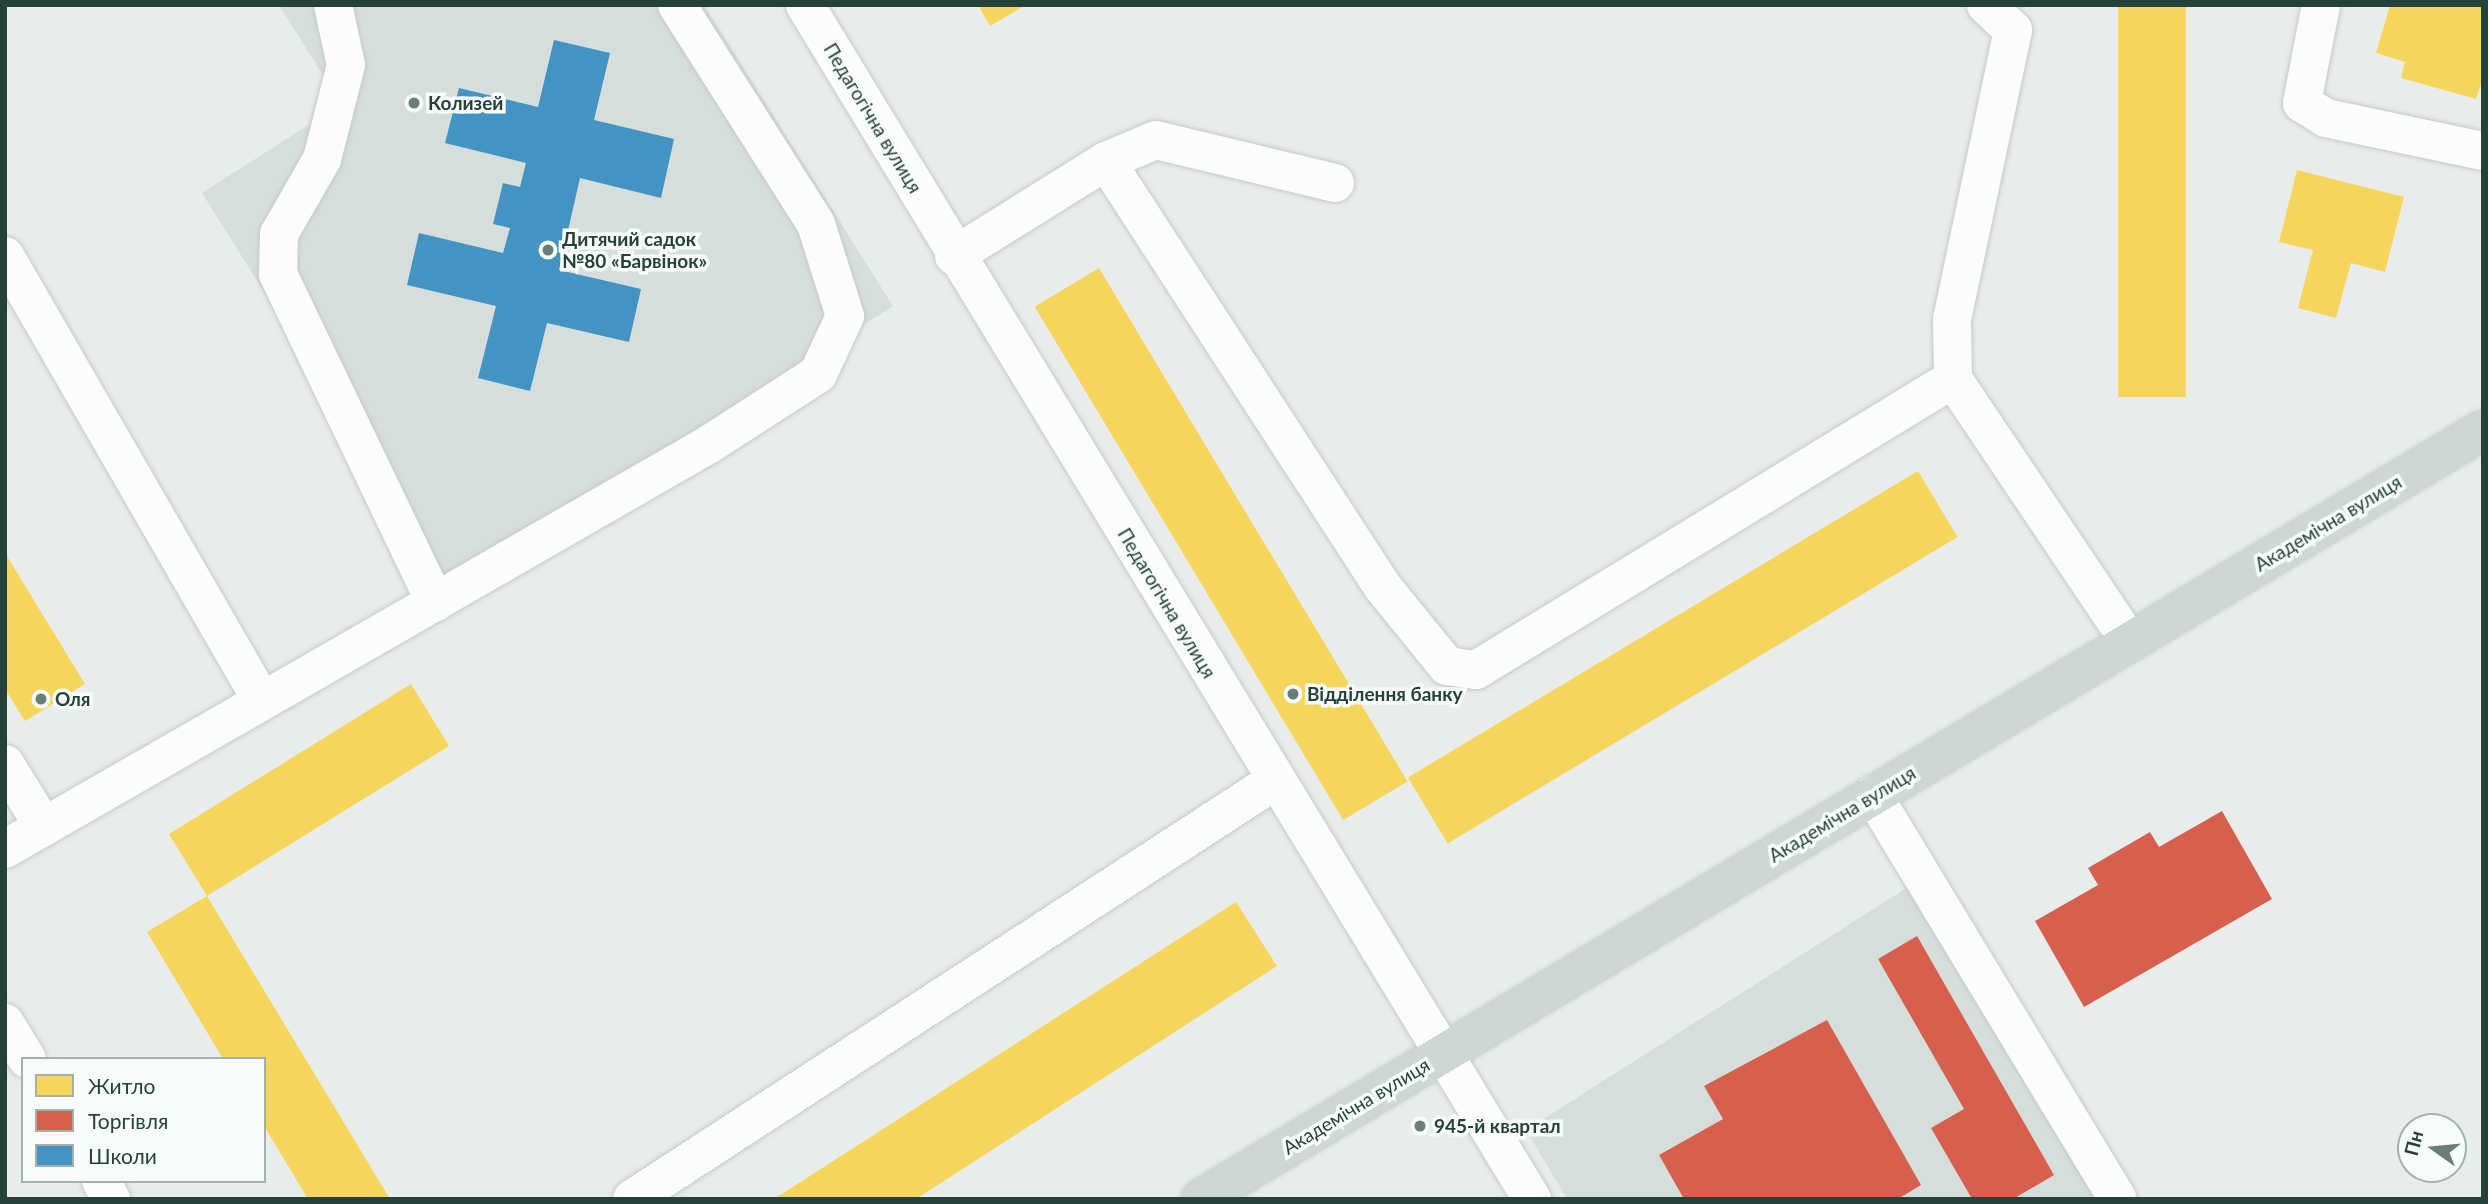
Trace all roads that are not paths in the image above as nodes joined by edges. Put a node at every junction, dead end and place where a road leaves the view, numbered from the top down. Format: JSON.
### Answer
{"nodes":[{"id":1,"x":333,"y":5,"type":"edge"},
{"id":2,"x":677,"y":5,"type":"edge"},
{"id":3,"x":806,"y":5,"type":"edge"},
{"id":4,"x":1986,"y":5,"type":"edge"},
{"id":5,"x":2321,"y":5,"type":"edge"},
{"id":6,"x":2483,"y":150,"type":"edge"},
{"id":7,"x":1106,"y":161,"type":"junction"},
{"id":8,"x":1335,"y":183,"type":"dead end"},
{"id":9,"x":5,"y":256,"type":"edge"},
{"id":10,"x":954,"y":256,"type":"junction"},
{"id":11,"x":1952,"y":379,"type":"junction"},
{"id":12,"x":2483,"y":430,"type":"edge"},
{"id":13,"x":435,"y":602,"type":"junction"},
{"id":14,"x":2130,"y":642,"type":"junction"},
{"id":15,"x":262,"y":701,"type":"junction"},
{"id":16,"x":5,"y":764,"type":"edge"},
{"id":17,"x":1276,"y":780,"type":"junction"},
{"id":18,"x":1874,"y":795,"type":"junction"},
{"id":19,"x":44,"y":827,"type":"junction"},
{"id":20,"x":5,"y":849,"type":"edge"},
{"id":21,"x":5,"y":1023,"type":"edge"},
{"id":22,"x":1443,"y":1054,"type":"junction"},
{"id":23,"x":26,"y":1057,"type":"edge"},
{"id":24,"x":102,"y":1183,"type":"edge"},
{"id":25,"x":111,"y":1199,"type":"edge"},
{"id":26,"x":632,"y":1199,"type":"edge"},
{"id":27,"x":1201,"y":1199,"type":"edge"},
{"id":28,"x":1532,"y":1199,"type":"edge"},
{"id":29,"x":2118,"y":1199,"type":"edge"}],
"edges":[{"from":1,"to":13,"type":"street"},
{"from":2,"to":13,"type":"street"},
{"from":3,"to":10,"type":"street","name":"Педагогічна вулиця"},
{"from":4,"to":11,"type":"street"},
{"from":5,"to":6,"type":"street"},
{"from":7,"to":8,"type":"street"},
{"from":7,"to":10,"type":"street"},
{"from":7,"to":11,"type":"street"},
{"from":9,"to":15,"type":"street"},
{"from":10,"to":17,"type":"street","name":"Педагогічна вулиця"},
{"from":11,"to":14,"type":"street"},
{"from":12,"to":14,"type":"main road","name":"Академічна вулиця"},
{"from":13,"to":15,"type":"street"},
{"from":14,"to":18,"type":"main road","name":"Академічна вулиця"},
{"from":15,"to":19,"type":"street"},
{"from":16,"to":19,"type":"street"},
{"from":17,"to":22,"type":"street","name":"Педагогічна вулиця"},
{"from":17,"to":26,"type":"street"},
{"from":18,"to":22,"type":"main road","name":"Академічна вулиця"},
{"from":18,"to":29,"type":"street"},
{"from":19,"to":20,"type":"street"},
{"from":21,"to":23,"type":"street"},
{"from":22,"to":27,"type":"main road","name":"Академічна вулиця"},
{"from":22,"to":28,"type":"street","name":"Педагогічна вулиця"},
{"from":24,"to":25,"type":"street"}]}
